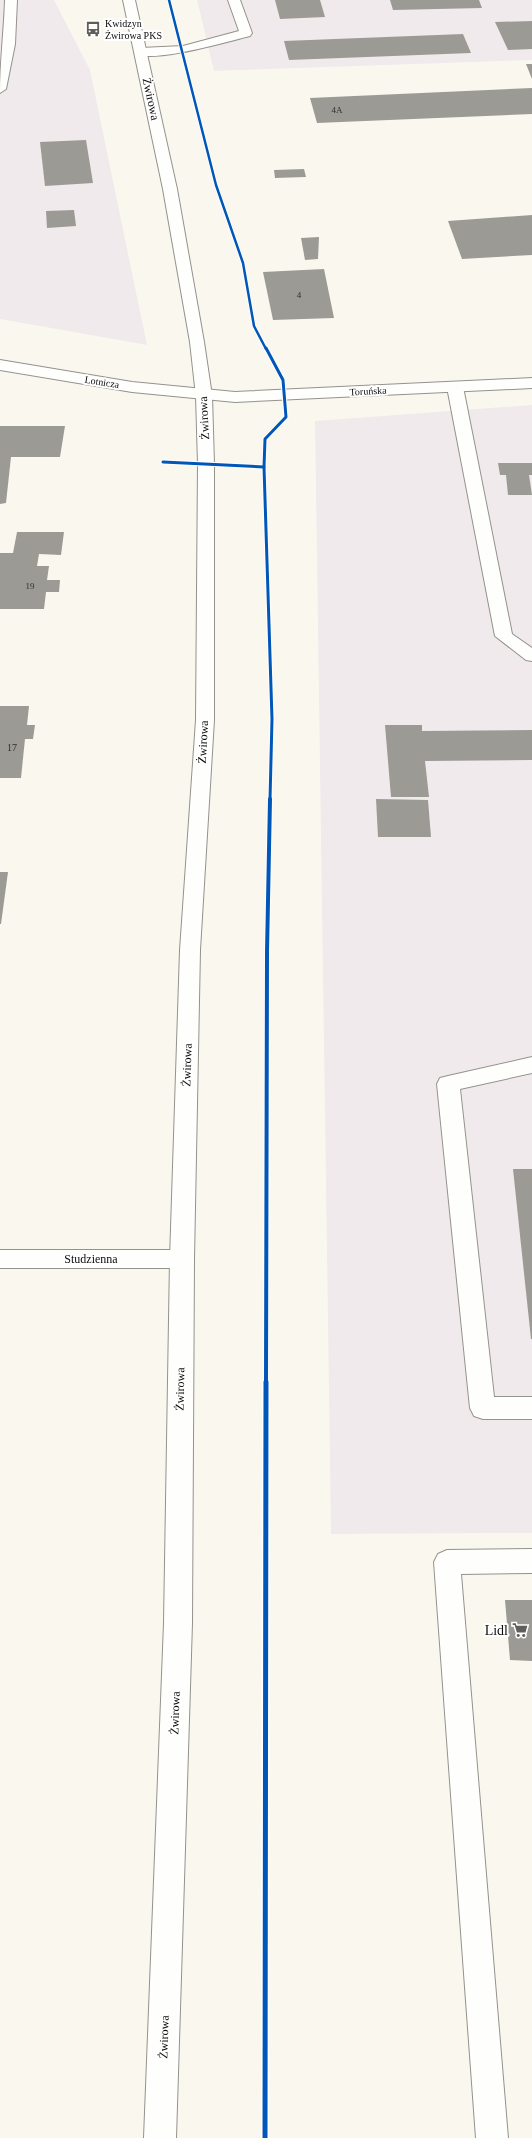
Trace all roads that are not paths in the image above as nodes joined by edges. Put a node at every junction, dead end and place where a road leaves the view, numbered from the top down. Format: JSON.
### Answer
{"nodes":[{"id":1,"x":11,"y":0,"type":"edge"},
{"id":2,"x":129,"y":0,"type":"edge"},
{"id":3,"x":234,"y":0,"type":"edge"},
{"id":4,"x":141,"y":52,"type":"junction"},
{"id":5,"x":0,"y":89,"type":"edge"},
{"id":6,"x":0,"y":365,"type":"edge"},
{"id":7,"x":532,"y":384,"type":"edge"},
{"id":8,"x":455,"y":387,"type":"junction"},
{"id":9,"x":204,"y":396,"type":"junction"},
{"id":10,"x":532,"y":656,"type":"edge"},
{"id":11,"x":532,"y":1065,"type":"edge"},
{"id":12,"x":0,"y":1259,"type":"edge"},
{"id":13,"x":182,"y":1260,"type":"junction"},
{"id":14,"x":532,"y":1408,"type":"edge"},
{"id":15,"x":532,"y":1561,"type":"edge"},
{"id":16,"x":160,"y":2138,"type":"edge"},
{"id":17,"x":492,"y":2138,"type":"edge"}],
"edges":[{"from":1,"to":5,"type":"street"},
{"from":2,"to":4,"type":"street","name":"Żwirowa"},
{"from":3,"to":4,"type":"street"},
{"from":4,"to":9,"type":"street","name":"Żwirowa"},
{"from":6,"to":9,"type":"street","name":"Lotnicza"},
{"from":7,"to":8,"type":"street","name":"Toruńska"},
{"from":8,"to":9,"type":"street","name":"Toruńska"},
{"from":8,"to":10,"type":"street"},
{"from":9,"to":13,"type":"street","name":"Żwirowa"},
{"from":11,"to":14,"type":"street"},
{"from":12,"to":13,"type":"street","name":"Studzienna"},
{"from":13,"to":16,"type":"street","name":"Żwirowa"},
{"from":15,"to":17,"type":"street"}]}
